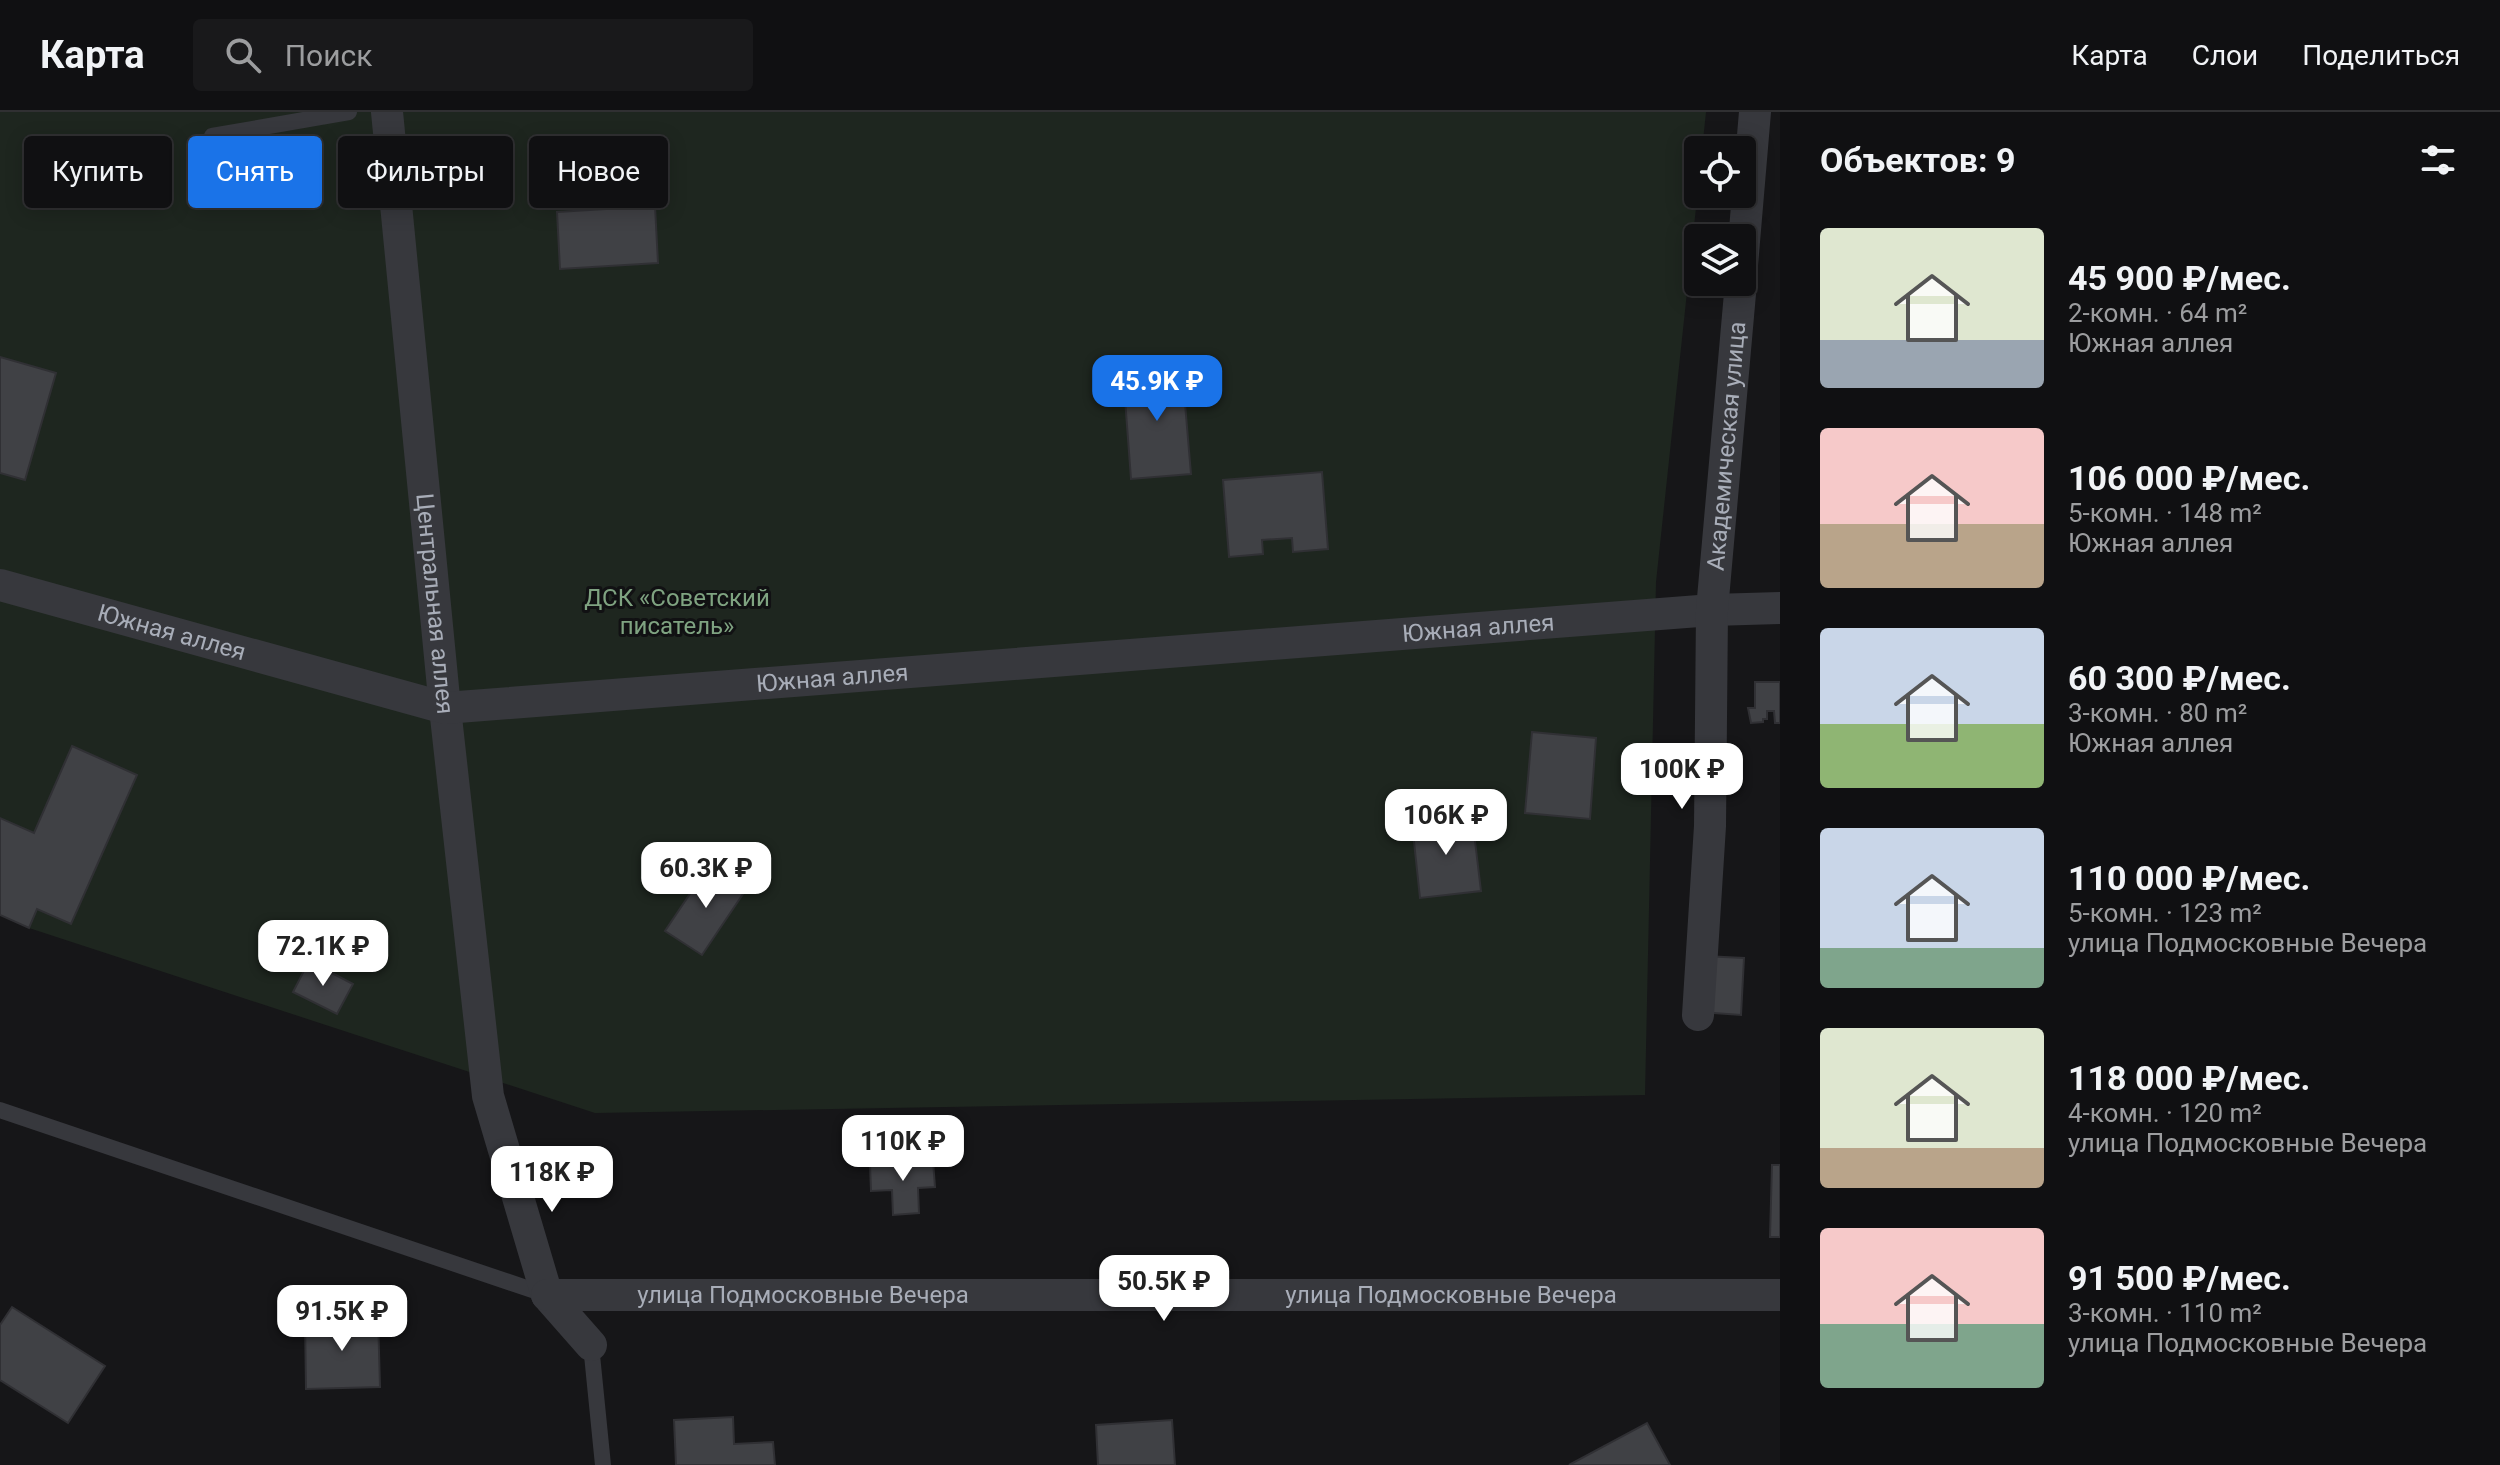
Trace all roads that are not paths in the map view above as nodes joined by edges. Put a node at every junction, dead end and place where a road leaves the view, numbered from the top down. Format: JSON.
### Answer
{"nodes":[{"id":1,"x":349,"y":112,"type":"edge"},
{"id":2,"x":387,"y":112,"type":"edge"},
{"id":3,"x":1755,"y":112,"type":"edge"},
{"id":4,"x":212,"y":136,"type":"dead end"},
{"id":5,"x":1745,"y":224,"type":"edge"},
{"id":6,"x":1740,"y":296,"type":"edge"},
{"id":7,"x":0,"y":585,"type":"edge"},
{"id":8,"x":1780,"y":608,"type":"edge"},
{"id":9,"x":1712,"y":610,"type":"junction"},
{"id":10,"x":445,"y":708,"type":"junction"},
{"id":11,"x":1698,"y":1015,"type":"dead end"},
{"id":12,"x":0,"y":1110,"type":"edge"},
{"id":13,"x":547,"y":1295,"type":"junction"},
{"id":14,"x":1780,"y":1295,"type":"edge"},
{"id":15,"x":591,"y":1345,"type":"joint"},
{"id":16,"x":603,"y":1465,"type":"edge"}],
"edges":[{"from":1,"to":4,"type":"lane"},
{"from":2,"to":10,"type":"street","name":"Центральная аллея"},
{"from":3,"to":5,"type":"street"},
{"from":6,"to":9,"type":"street","name":"Академическая улица"},
{"from":7,"to":10,"type":"street","name":"Южная аллея"},
{"from":8,"to":9,"type":"street","name":"Южная аллея"},
{"from":9,"to":10,"type":"street","name":"Южная аллея"},
{"from":9,"to":11,"type":"street","name":"Академическая улица"},
{"from":10,"to":13,"type":"street","name":"Центральная аллея"},
{"from":12,"to":13,"type":"lane"},
{"from":13,"to":14,"type":"street","name":"улица Подмосковные Вечера"},
{"from":13,"to":15,"type":"street"},
{"from":15,"to":16,"type":"lane"}]}
